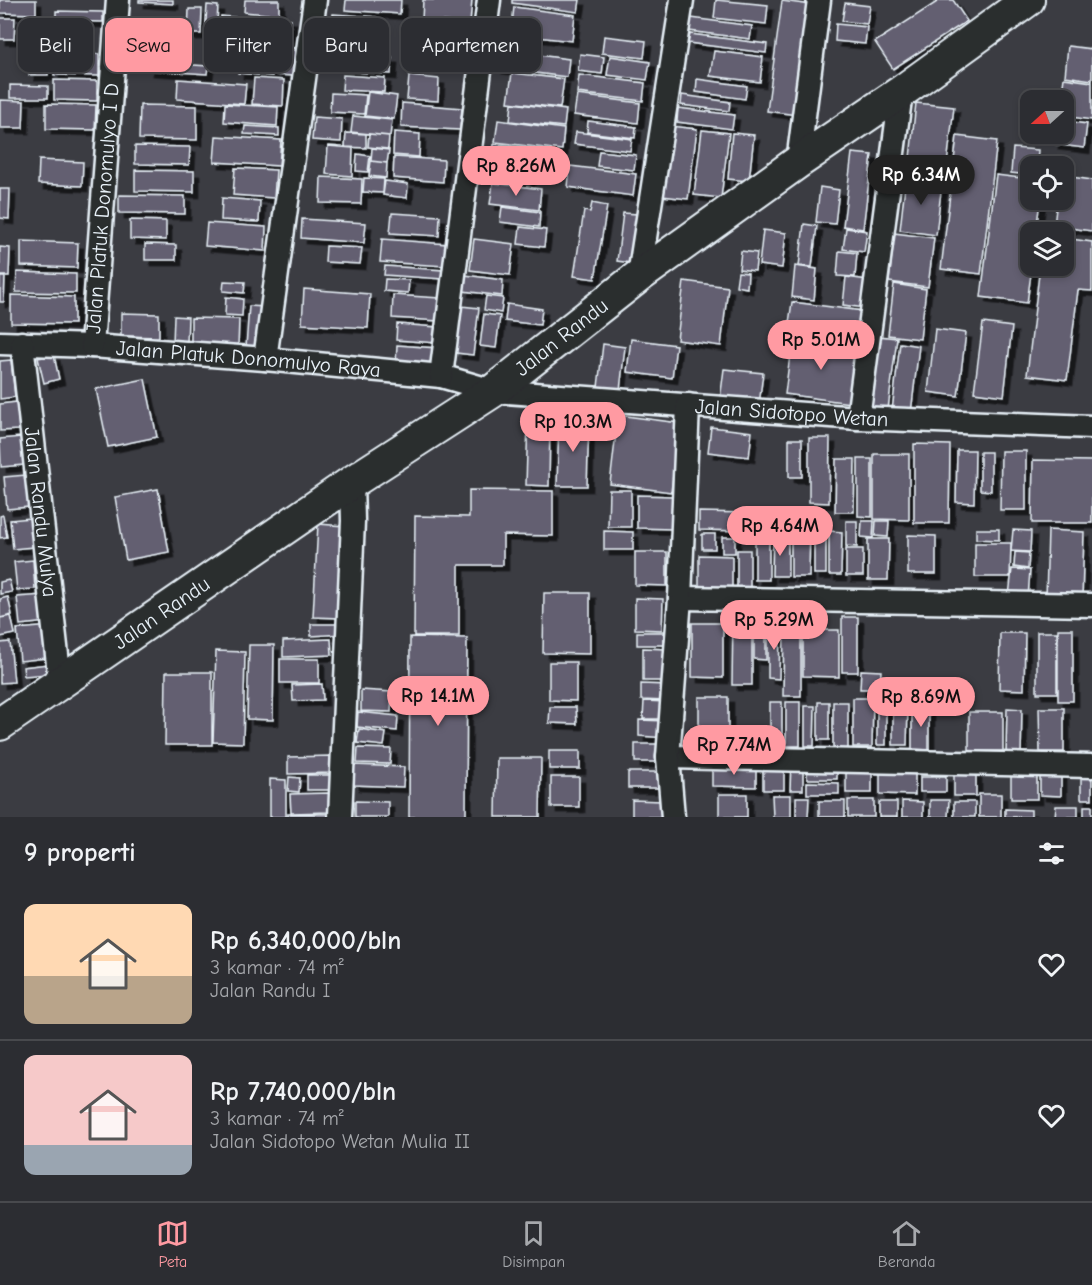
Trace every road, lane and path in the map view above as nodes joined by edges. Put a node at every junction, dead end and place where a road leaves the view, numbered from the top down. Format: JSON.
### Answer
{"nodes":[{"id":1,"x":118,"y":0,"type":"edge"},
{"id":2,"x":315,"y":0,"type":"edge"},
{"id":3,"x":489,"y":0,"type":"edge"},
{"id":4,"x":682,"y":0,"type":"edge"},
{"id":5,"x":819,"y":0,"type":"edge"},
{"id":6,"x":1028,"y":0,"type":"edge"},
{"id":7,"x":901,"y":92,"type":"junction"},
{"id":8,"x":798,"y":162,"type":"junction"},
{"id":9,"x":639,"y":276,"type":"junction"},
{"id":10,"x":11,"y":343,"type":"edge"},
{"id":11,"x":92,"y":346,"type":"junction"},
{"id":12,"x":266,"y":359,"type":"junction"},
{"id":13,"x":441,"y":376,"type":"junction"},
{"id":14,"x":493,"y":390,"type":"junction"},
{"id":15,"x":688,"y":405,"type":"junction"},
{"id":16,"x":858,"y":418,"type":"junction"},
{"id":17,"x":1092,"y":428,"type":"edge"},
{"id":18,"x":352,"y":482,"type":"junction"},
{"id":19,"x":680,"y":597,"type":"junction"},
{"id":20,"x":1092,"y":605,"type":"edge"},
{"id":21,"x":60,"y":681,"type":"junction"},
{"id":22,"x":0,"y":724,"type":"edge"},
{"id":23,"x":668,"y":757,"type":"junction"},
{"id":24,"x":1092,"y":766,"type":"edge"},
{"id":25,"x":339,"y":817,"type":"edge"},
{"id":26,"x":673,"y":817,"type":"edge"}],
"edges":[{"from":1,"to":11,"type":"street","name":"Jalan Platuk Donomulyo I D"},
{"from":2,"to":12,"type":"street"},
{"from":3,"to":13,"type":"street"},
{"from":4,"to":9,"type":"street"},
{"from":5,"to":8,"type":"street"},
{"from":6,"to":7,"type":"street","name":"Jalan Randu"},
{"from":7,"to":8,"type":"street","name":"Jalan Randu"},
{"from":7,"to":16,"type":"street"},
{"from":8,"to":9,"type":"street","name":"Jalan Randu"},
{"from":9,"to":14,"type":"street","name":"Jalan Randu"},
{"from":10,"to":11,"type":"street","name":"Jalan Platuk Donomulyo Raya"},
{"from":10,"to":21,"type":"street","name":"Jalan Randu Mulya"},
{"from":11,"to":12,"type":"street","name":"Jalan Platuk Donomulyo Raya"},
{"from":12,"to":13,"type":"street","name":"Jalan Platuk Donomulyo Raya"},
{"from":13,"to":14,"type":"street","name":"Jalan Platuk Donomulyo Raya"},
{"from":14,"to":15,"type":"street","name":"Jalan Sidotopo Wetan"},
{"from":14,"to":18,"type":"street","name":"Jalan Randu"},
{"from":15,"to":16,"type":"street","name":"Jalan Sidotopo Wetan"},
{"from":15,"to":19,"type":"street"},
{"from":16,"to":17,"type":"street","name":"Jalan Sidotopo Wetan"},
{"from":18,"to":21,"type":"street","name":"Jalan Randu"},
{"from":18,"to":25,"type":"street"},
{"from":19,"to":20,"type":"street"},
{"from":19,"to":23,"type":"street"},
{"from":21,"to":22,"type":"street","name":"Jalan Randu"},
{"from":23,"to":24,"type":"street"},
{"from":23,"to":26,"type":"street"}]}
